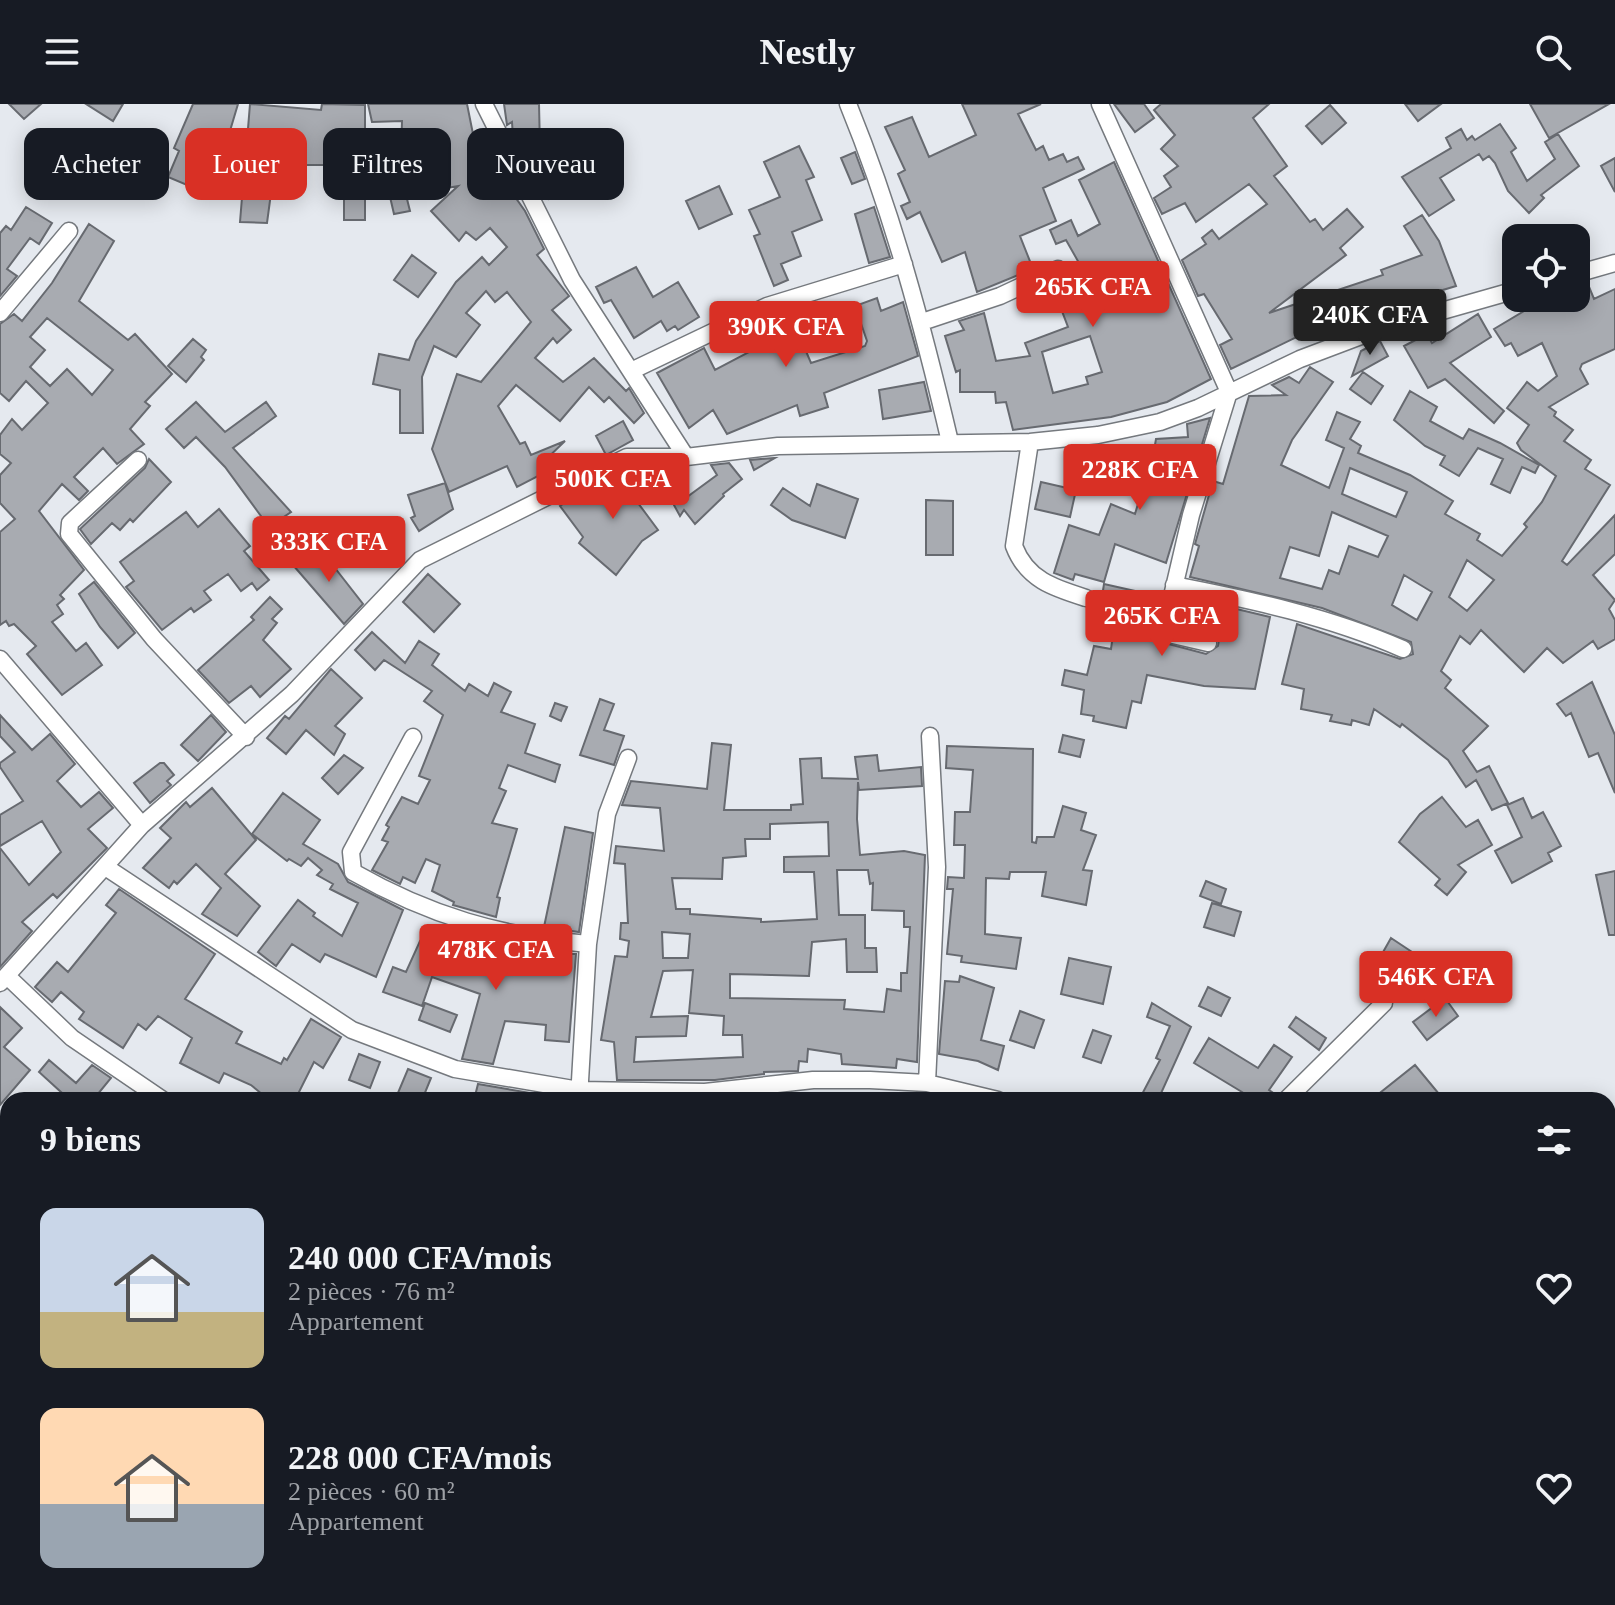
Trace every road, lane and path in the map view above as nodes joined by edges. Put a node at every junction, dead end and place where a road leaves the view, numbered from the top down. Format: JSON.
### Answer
{"nodes":[{"id":1,"x":484,"y":104,"type":"edge"},
{"id":2,"x":848,"y":104,"type":"edge"},
{"id":3,"x":1100,"y":104,"type":"edge"},
{"id":4,"x":69,"y":231,"type":"dead end"},
{"id":5,"x":1615,"y":263,"type":"edge"},
{"id":6,"x":904,"y":264,"type":"junction"},
{"id":7,"x":1058,"y":269,"type":"dead end"},
{"id":8,"x":1590,"y":270,"type":"edge"},
{"id":9,"x":1502,"y":294,"type":"edge"},
{"id":10,"x":0,"y":313,"type":"edge"},
{"id":11,"x":922,"y":322,"type":"junction"},
{"id":12,"x":631,"y":371,"type":"junction"},
{"id":13,"x":1229,"y":392,"type":"junction"},
{"id":14,"x":950,"y":442,"type":"junction"},
{"id":15,"x":1030,"y":442,"type":"junction"},
{"id":16,"x":686,"y":457,"type":"junction"},
{"id":17,"x":138,"y":460,"type":"dead end"},
{"id":18,"x":1174,"y":585,"type":"junction"},
{"id":19,"x":1086,"y":598,"type":"dead end"},
{"id":20,"x":1208,"y":643,"type":"dead end"},
{"id":21,"x":1403,"y":649,"type":"dead end"},
{"id":22,"x":0,"y":659,"type":"edge"},
{"id":23,"x":930,"y":736,"type":"dead end"},
{"id":24,"x":246,"y":737,"type":"junction"},
{"id":25,"x":413,"y":737,"type":"dead end"},
{"id":26,"x":628,"y":758,"type":"dead end"},
{"id":27,"x":142,"y":825,"type":"junction"},
{"id":28,"x":107,"y":868,"type":"junction"},
{"id":29,"x":588,"y":944,"type":"junction"},
{"id":30,"x":4,"y":980,"type":"edge"},
{"id":31,"x":1384,"y":1003,"type":"dead end"},
{"id":32,"x":927,"y":1083,"type":"junction"},
{"id":33,"x":151,"y":1092,"type":"edge"},
{"id":34,"x":565,"y":1092,"type":"edge"},
{"id":35,"x":579,"y":1092,"type":"edge"},
{"id":36,"x":705,"y":1092,"type":"edge"},
{"id":37,"x":965,"y":1092,"type":"edge"},
{"id":38,"x":1294,"y":1092,"type":"edge"}],
"edges":[{"from":1,"to":12,"type":"street"},
{"from":2,"to":6,"type":"street"},
{"from":3,"to":13,"type":"street"},
{"from":4,"to":10,"type":"street"},
{"from":5,"to":8,"type":"street"},
{"from":6,"to":11,"type":"street"},
{"from":6,"to":12,"type":"street"},
{"from":7,"to":11,"type":"street"},
{"from":9,"to":13,"type":"street"},
{"from":11,"to":14,"type":"street"},
{"from":12,"to":16,"type":"street"},
{"from":13,"to":15,"type":"street"},
{"from":13,"to":18,"type":"street"},
{"from":14,"to":15,"type":"street"},
{"from":14,"to":16,"type":"street"},
{"from":15,"to":19,"type":"street"},
{"from":16,"to":24,"type":"street"},
{"from":17,"to":24,"type":"street"},
{"from":18,"to":20,"type":"street"},
{"from":18,"to":21,"type":"street"},
{"from":22,"to":27,"type":"street"},
{"from":23,"to":32,"type":"street"},
{"from":24,"to":27,"type":"street"},
{"from":25,"to":29,"type":"street"},
{"from":26,"to":29,"type":"street"},
{"from":27,"to":28,"type":"street"},
{"from":28,"to":30,"type":"street"},
{"from":28,"to":34,"type":"street"},
{"from":29,"to":35,"type":"street"},
{"from":30,"to":33,"type":"street"},
{"from":31,"to":38,"type":"street"},
{"from":32,"to":36,"type":"street"},
{"from":32,"to":37,"type":"street"}]}
